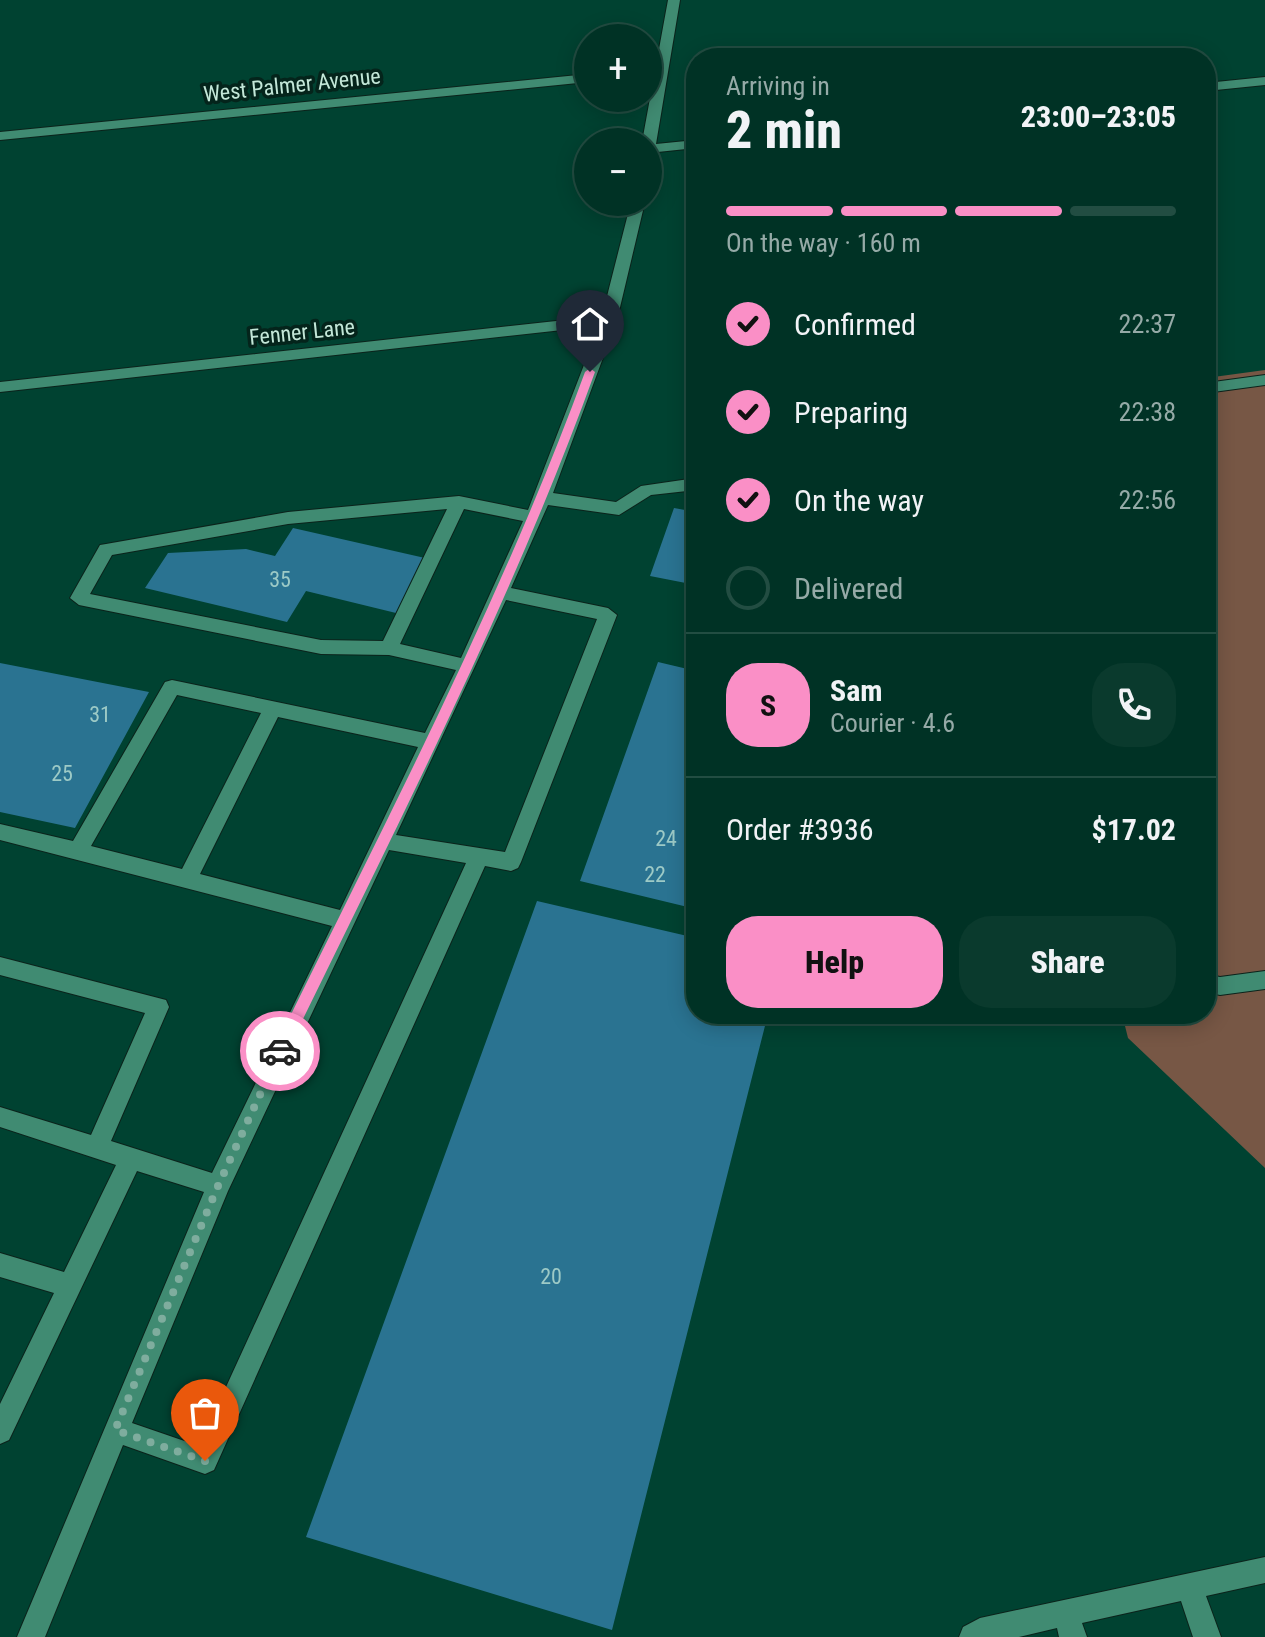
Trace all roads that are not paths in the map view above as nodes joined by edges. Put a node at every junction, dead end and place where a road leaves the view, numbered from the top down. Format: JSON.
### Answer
{"nodes":[{"id":1,"x":674,"y":0,"type":"edge"},
{"id":2,"x":662,"y":45,"type":"edge"},
{"id":3,"x":574,"y":79,"type":"edge"},
{"id":4,"x":1265,"y":81,"type":"edge"},
{"id":5,"x":1216,"y":86,"type":"edge"},
{"id":6,"x":0,"y":136,"type":"edge"},
{"id":7,"x":686,"y":145,"type":"edge"},
{"id":8,"x":662,"y":147,"type":"edge"},
{"id":9,"x":635,"y":216,"type":"edge"},
{"id":10,"x":609,"y":320,"type":"junction"},
{"id":11,"x":1265,"y":380,"type":"edge"},
{"id":12,"x":0,"y":387,"type":"edge"},
{"id":13,"x":1216,"y":387,"type":"edge"},
{"id":14,"x":686,"y":485,"type":"edge"},
{"id":15,"x":542,"y":498,"type":"junction"},
{"id":16,"x":459,"y":502,"type":"junction"},
{"id":17,"x":534,"y":517,"type":"junction"},
{"id":18,"x":500,"y":592,"type":"junction"},
{"id":19,"x":389,"y":648,"type":"junction"},
{"id":20,"x":467,"y":666,"type":"junction"},
{"id":21,"x":273,"y":709,"type":"junction"},
{"id":22,"x":430,"y":742,"type":"junction"},
{"id":23,"x":0,"y":832,"type":"edge"},
{"id":24,"x":382,"y":841,"type":"junction"},
{"id":25,"x":78,"y":851,"type":"junction"},
{"id":26,"x":479,"y":857,"type":"junction"},
{"id":27,"x":187,"y":880,"type":"junction"},
{"id":28,"x":344,"y":920,"type":"junction"},
{"id":29,"x":0,"y":966,"type":"edge"},
{"id":30,"x":1265,"y":980,"type":"edge"},
{"id":31,"x":1216,"y":985,"type":"edge"},
{"id":32,"x":0,"y":1117,"type":"edge"},
{"id":33,"x":97,"y":1148,"type":"junction"},
{"id":34,"x":132,"y":1157,"type":"junction"},
{"id":35,"x":218,"y":1186,"type":"junction"},
{"id":36,"x":0,"y":1265,"type":"edge"},
{"id":37,"x":70,"y":1286,"type":"junction"},
{"id":38,"x":115,"y":1430,"type":"junction"},
{"id":39,"x":0,"y":1431,"type":"edge"},
{"id":40,"x":1265,"y":1570,"type":"edge"},
{"id":41,"x":1190,"y":1587,"type":"junction"},
{"id":42,"x":1069,"y":1625,"type":"edge"},
{"id":43,"x":31,"y":1637,"type":"edge"},
{"id":44,"x":973,"y":1637,"type":"edge"},
{"id":45,"x":1207,"y":1637,"type":"edge"}],
"edges":[{"from":1,"to":2,"type":"street"},
{"from":3,"to":6,"type":"street","name":"West Palmer Avenue"},
{"from":4,"to":5,"type":"street"},
{"from":7,"to":8,"type":"street"},
{"from":9,"to":10,"type":"street"},
{"from":10,"to":12,"type":"street","name":"Fenner Lane"},
{"from":10,"to":15,"type":"street"},
{"from":11,"to":13,"type":"street"},
{"from":14,"to":15,"type":"street"},
{"from":15,"to":17,"type":"street"},
{"from":16,"to":17,"type":"street"},
{"from":16,"to":19,"type":"street"},
{"from":16,"to":19,"type":"street"},
{"from":17,"to":18,"type":"street"},
{"from":18,"to":20,"type":"street"},
{"from":18,"to":26,"type":"street"},
{"from":19,"to":20,"type":"street"},
{"from":20,"to":22,"type":"street"},
{"from":21,"to":22,"type":"street"},
{"from":21,"to":25,"type":"street"},
{"from":21,"to":27,"type":"street"},
{"from":22,"to":24,"type":"street"},
{"from":23,"to":25,"type":"street"},
{"from":24,"to":26,"type":"street"},
{"from":24,"to":28,"type":"street"},
{"from":25,"to":27,"type":"street"},
{"from":26,"to":38,"type":"street"},
{"from":27,"to":28,"type":"street"},
{"from":28,"to":35,"type":"street"},
{"from":29,"to":33,"type":"street"},
{"from":30,"to":31,"type":"street"},
{"from":32,"to":33,"type":"street"},
{"from":33,"to":34,"type":"street"},
{"from":34,"to":35,"type":"street"},
{"from":34,"to":37,"type":"street"},
{"from":35,"to":38,"type":"street"},
{"from":36,"to":37,"type":"street"},
{"from":37,"to":39,"type":"street"},
{"from":38,"to":43,"type":"street"},
{"from":40,"to":41,"type":"street"},
{"from":41,"to":42,"type":"street"},
{"from":41,"to":45,"type":"street"},
{"from":42,"to":44,"type":"street"}]}
